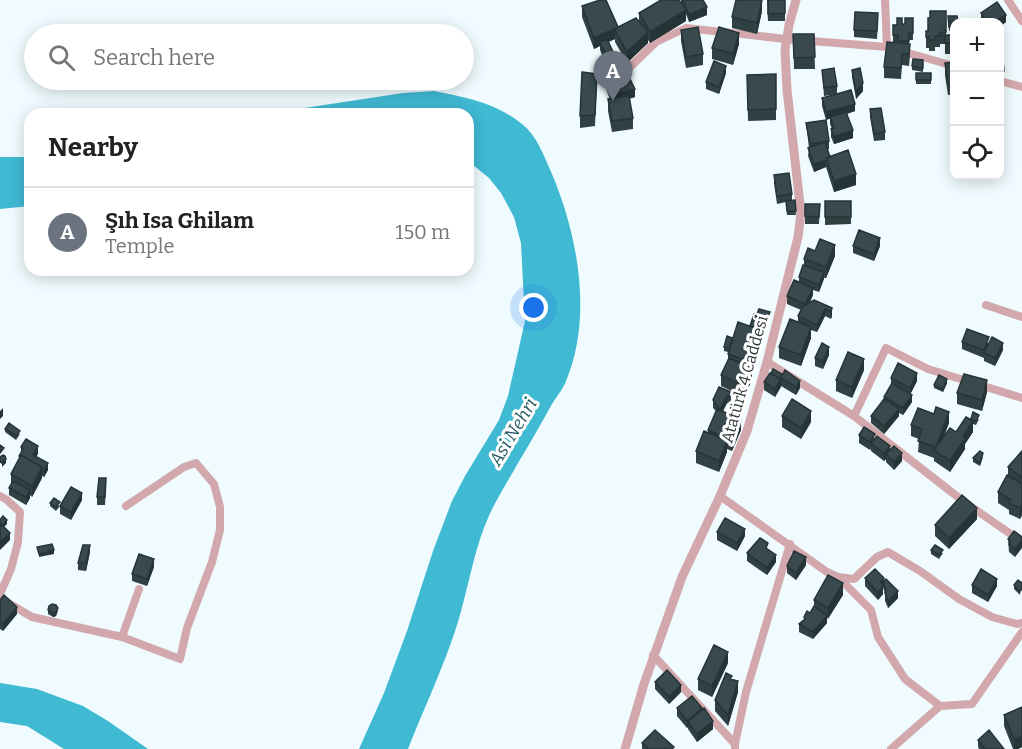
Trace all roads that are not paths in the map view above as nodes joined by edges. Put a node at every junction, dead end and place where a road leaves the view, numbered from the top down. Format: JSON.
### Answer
{"nodes":[{"id":1,"x":796,"y":0,"type":"edge"},
{"id":2,"x":885,"y":0,"type":"edge"},
{"id":3,"x":1008,"y":0,"type":"edge"},
{"id":4,"x":1022,"y":21,"type":"edge"},
{"id":5,"x":786,"y":39,"type":"junction"},
{"id":6,"x":886,"y":47,"type":"junction"},
{"id":7,"x":950,"y":65,"type":"edge"},
{"id":8,"x":627,"y":70,"type":"dead end"},
{"id":9,"x":1004,"y":82,"type":"edge"},
{"id":10,"x":1022,"y":87,"type":"edge"},
{"id":11,"x":986,"y":305,"type":"dead end"},
{"id":12,"x":1022,"y":317,"type":"edge"},
{"id":13,"x":767,"y":362,"type":"junction"},
{"id":14,"x":1022,"y":399,"type":"edge"},
{"id":15,"x":854,"y":416,"type":"junction"},
{"id":16,"x":0,"y":496,"type":"edge"},
{"id":17,"x":720,"y":496,"type":"junction"},
{"id":18,"x":126,"y":506,"type":"dead end"},
{"id":19,"x":1022,"y":542,"type":"edge"},
{"id":20,"x":790,"y":544,"type":"junction"},
{"id":21,"x":838,"y":577,"type":"junction"},
{"id":22,"x":138,"y":589,"type":"dead end"},
{"id":23,"x":0,"y":596,"type":"edge"},
{"id":24,"x":1022,"y":623,"type":"edge"},
{"id":25,"x":1022,"y":632,"type":"edge"},
{"id":26,"x":122,"y":637,"type":"junction"},
{"id":27,"x":653,"y":655,"type":"junction"},
{"id":28,"x":940,"y":706,"type":"junction"},
{"id":29,"x":735,"y":746,"type":"edge"},
{"id":30,"x":625,"y":749,"type":"edge"},
{"id":31,"x":891,"y":749,"type":"edge"}],
"edges":[{"from":1,"to":5,"type":"street","name":"Atatürk 4 Caddesi"},
{"from":2,"to":6,"type":"street"},
{"from":3,"to":4,"type":"street"},
{"from":5,"to":6,"type":"street"},
{"from":5,"to":8,"type":"street"},
{"from":5,"to":13,"type":"street","name":"Atatürk 4 Caddesi"},
{"from":6,"to":7,"type":"street"},
{"from":9,"to":10,"type":"street"},
{"from":11,"to":12,"type":"street"},
{"from":13,"to":15,"type":"street"},
{"from":13,"to":17,"type":"street","name":"Atatürk 4 Caddesi"},
{"from":14,"to":15,"type":"street"},
{"from":15,"to":19,"type":"street"},
{"from":16,"to":23,"type":"street"},
{"from":17,"to":20,"type":"street"},
{"from":17,"to":27,"type":"street","name":"Atatürk 4 Caddesi"},
{"from":18,"to":26,"type":"street"},
{"from":20,"to":21,"type":"street"},
{"from":20,"to":29,"type":"street"},
{"from":21,"to":24,"type":"street"},
{"from":21,"to":28,"type":"street"},
{"from":22,"to":26,"type":"street"},
{"from":23,"to":26,"type":"street"},
{"from":25,"to":28,"type":"street"},
{"from":27,"to":29,"type":"street"},
{"from":27,"to":30,"type":"street","name":"Atatürk 4 Caddesi"},
{"from":28,"to":31,"type":"street"}]}
